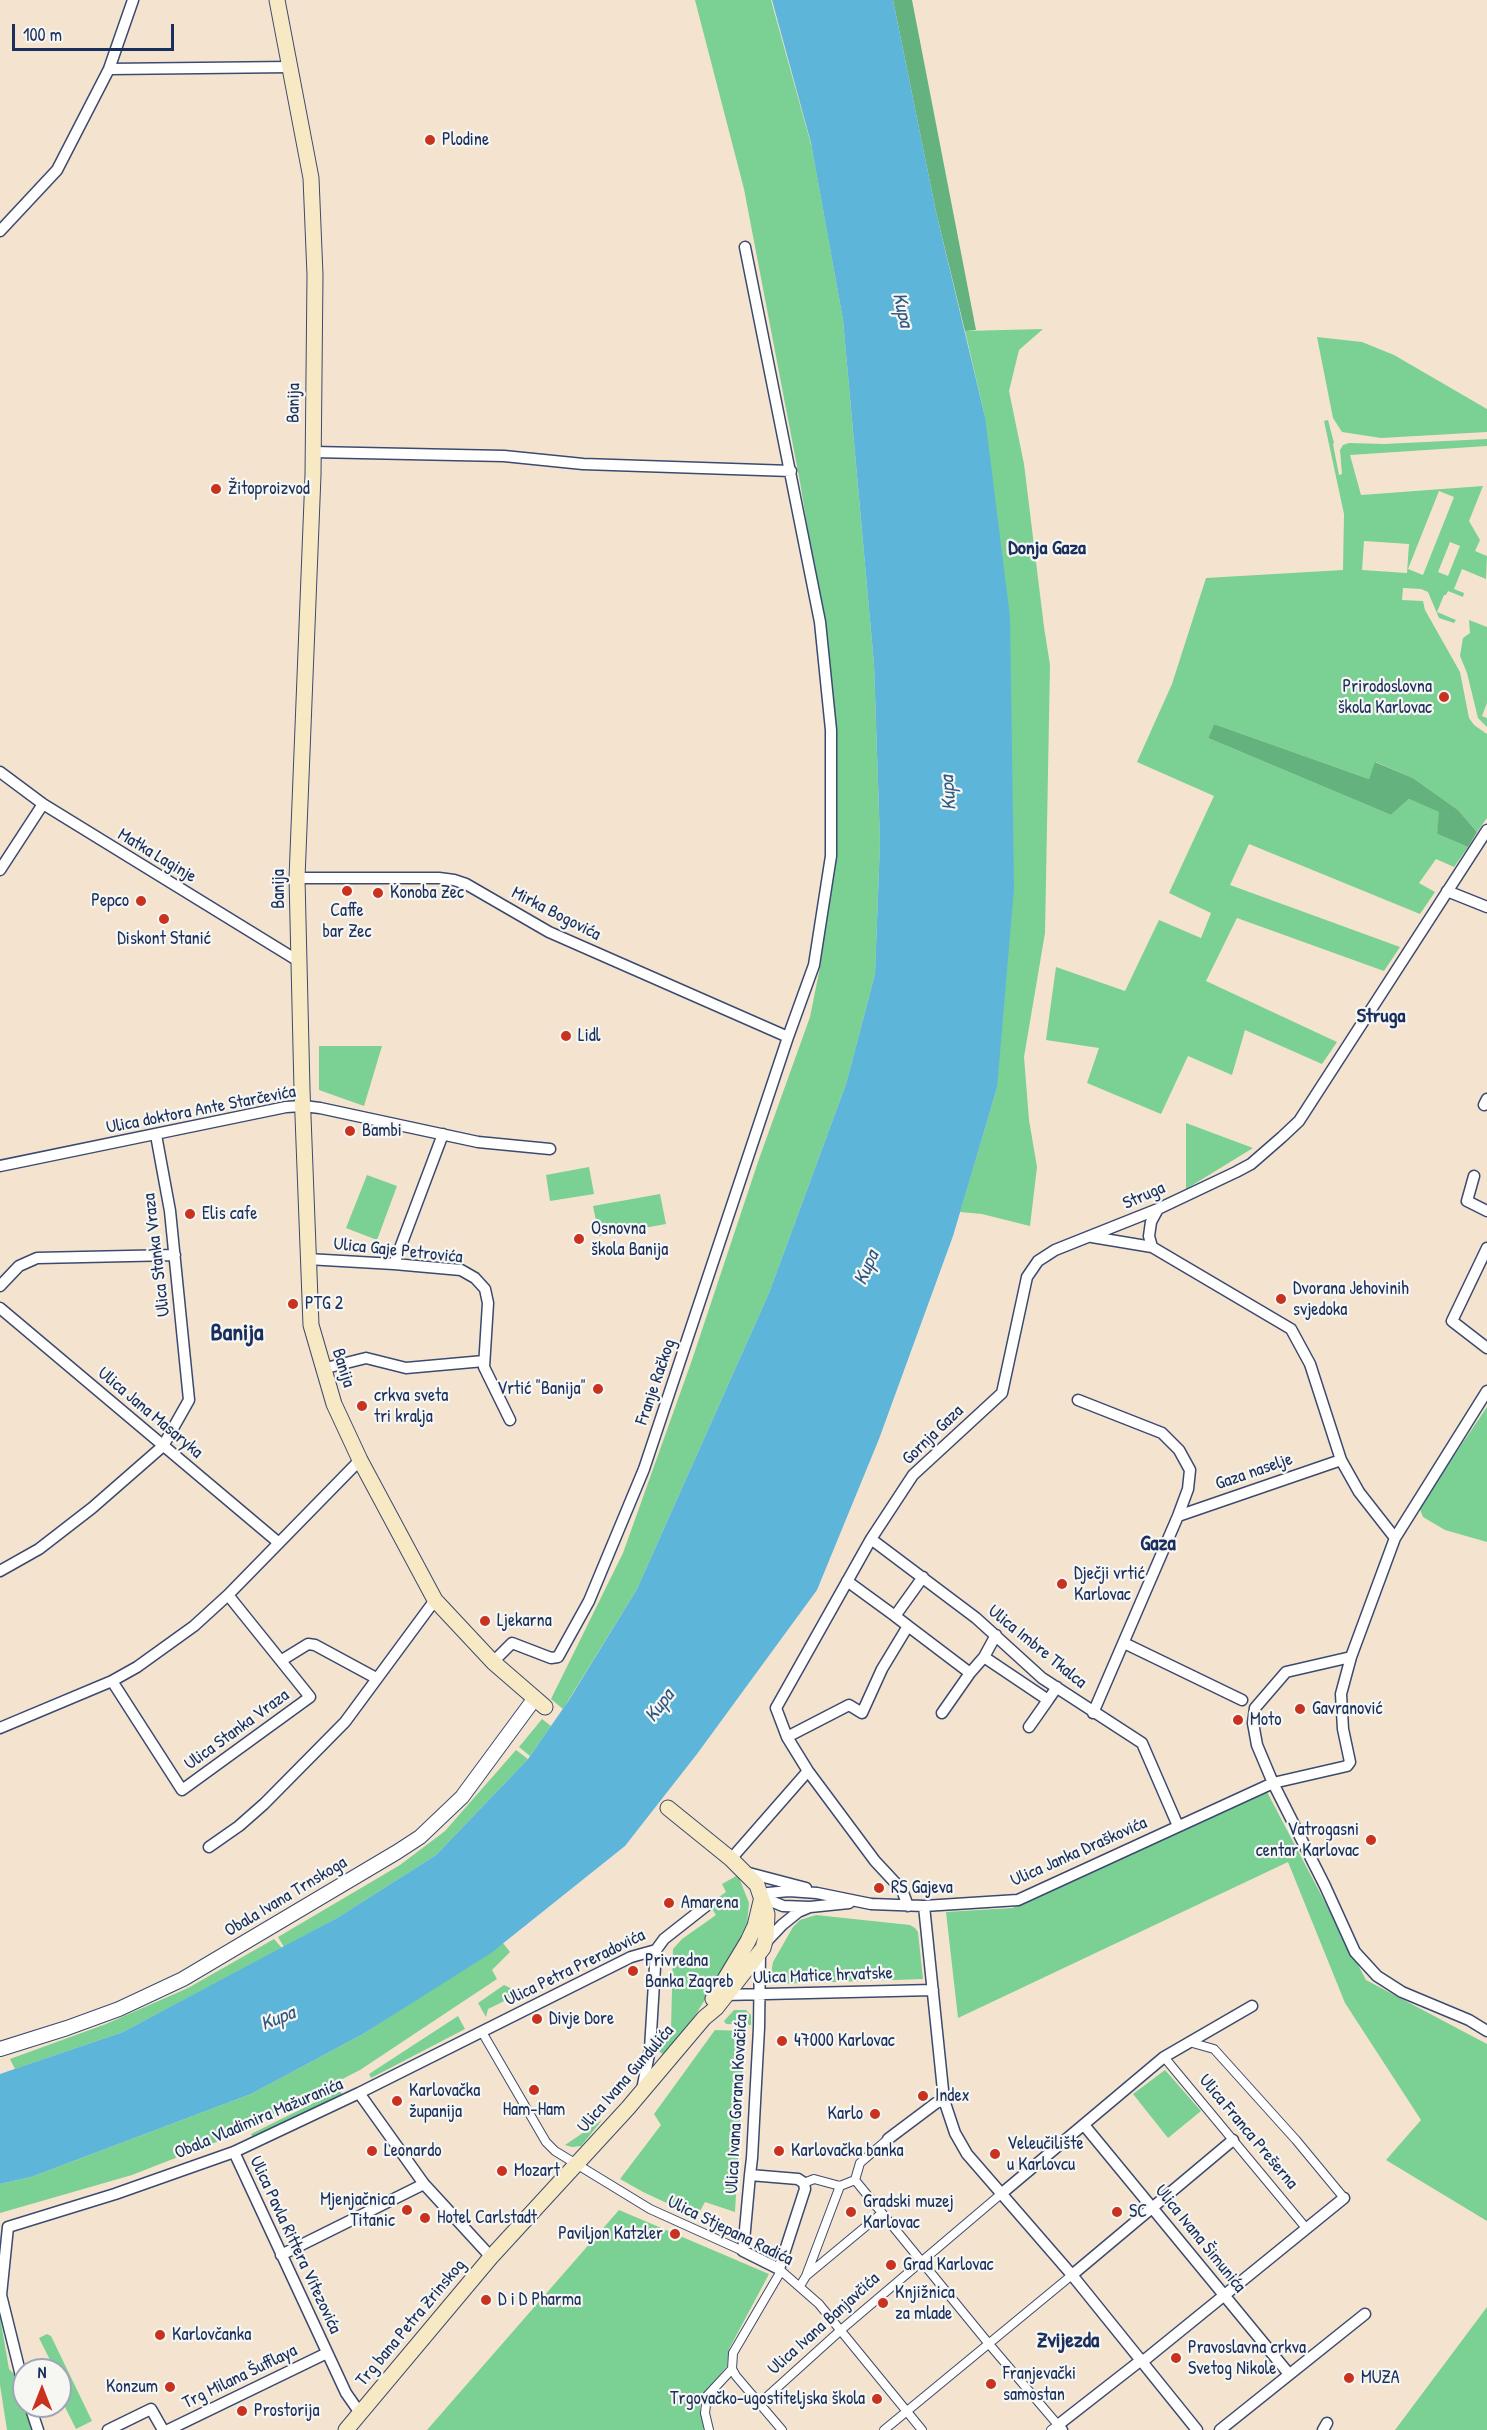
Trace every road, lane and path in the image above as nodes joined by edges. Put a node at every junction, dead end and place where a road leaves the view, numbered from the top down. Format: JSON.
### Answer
{"nodes":[{"id":1,"x":133,"y":0,"type":"edge"},
{"id":2,"x":277,"y":0,"type":"edge"},
{"id":3,"x":291,"y":67,"type":"junction"},
{"id":4,"x":109,"y":69,"type":"junction"},
{"id":5,"x":0,"y":231,"type":"edge"},
{"id":6,"x":745,"y":247,"type":"dead end"},
{"id":7,"x":313,"y":452,"type":"junction"},
{"id":8,"x":791,"y":471,"type":"junction"},
{"id":9,"x":0,"y":772,"type":"edge"},
{"id":10,"x":43,"y":804,"type":"junction"},
{"id":11,"x":1487,"y":831,"type":"edge"},
{"id":12,"x":0,"y":870,"type":"edge"},
{"id":13,"x":297,"y":878,"type":"junction"},
{"id":14,"x":1447,"y":891,"type":"junction"},
{"id":15,"x":1487,"y":907,"type":"edge"},
{"id":16,"x":300,"y":962,"type":"junction"},
{"id":17,"x":788,"y":1037,"type":"junction"},
{"id":18,"x":303,"y":1106,"type":"junction"},
{"id":19,"x":443,"y":1134,"type":"junction"},
{"id":20,"x":156,"y":1135,"type":"junction"},
{"id":21,"x":550,"y":1149,"type":"dead end"},
{"id":22,"x":0,"y":1166,"type":"edge"},
{"id":23,"x":1474,"y":1176,"type":"dead end"},
{"id":24,"x":1158,"y":1209,"type":"junction"},
{"id":25,"x":1487,"y":1211,"type":"edge"},
{"id":26,"x":1092,"y":1236,"type":"junction"},
{"id":27,"x":1152,"y":1247,"type":"junction"},
{"id":28,"x":1487,"y":1248,"type":"edge"},
{"id":29,"x":175,"y":1255,"type":"junction"},
{"id":30,"x":308,"y":1259,"type":"junction"},
{"id":31,"x":394,"y":1264,"type":"junction"},
{"id":32,"x":0,"y":1286,"type":"edge"},
{"id":33,"x":0,"y":1308,"type":"edge"},
{"id":34,"x":1487,"y":1348,"type":"edge"},
{"id":35,"x":484,"y":1361,"type":"junction"},
{"id":36,"x":322,"y":1369,"type":"junction"},
{"id":37,"x":1487,"y":1391,"type":"edge"},
{"id":38,"x":1078,"y":1400,"type":"dead end"},
{"id":39,"x":510,"y":1420,"type":"dead end"},
{"id":40,"x":163,"y":1446,"type":"junction"},
{"id":41,"x":360,"y":1460,"type":"junction"},
{"id":42,"x":1341,"y":1460,"type":"junction"},
{"id":43,"x":1178,"y":1516,"type":"junction"},
{"id":44,"x":1395,"y":1538,"type":"junction"},
{"id":45,"x":871,"y":1539,"type":"junction"},
{"id":46,"x":279,"y":1543,"type":"junction"},
{"id":47,"x":0,"y":1571,"type":"edge"},
{"id":48,"x":924,"y":1577,"type":"junction"},
{"id":49,"x":847,"y":1581,"type":"junction"},
{"id":50,"x":228,"y":1595,"type":"junction"},
{"id":51,"x":435,"y":1600,"type":"junction"},
{"id":52,"x":895,"y":1616,"type":"junction"},
{"id":53,"x":908,"y":1626,"type":"junction"},
{"id":54,"x":996,"y":1635,"type":"junction"},
{"id":55,"x":1124,"y":1643,"type":"junction"},
{"id":56,"x":984,"y":1657,"type":"junction"},
{"id":57,"x":1351,"y":1657,"type":"junction"},
{"id":58,"x":282,"y":1660,"type":"junction"},
{"id":59,"x":493,"y":1662,"type":"junction"},
{"id":60,"x":970,"y":1673,"type":"junction"},
{"id":61,"x":376,"y":1678,"type":"junction"},
{"id":62,"x":112,"y":1680,"type":"junction"},
{"id":63,"x":1056,"y":1687,"type":"junction"},
{"id":64,"x":1048,"y":1700,"type":"junction"},
{"id":65,"x":1242,"y":1700,"type":"dead end"},
{"id":66,"x":540,"y":1703,"type":"joint"},
{"id":67,"x":942,"y":1713,"type":"dead end"},
{"id":68,"x":1093,"y":1713,"type":"junction"},
{"id":69,"x":1029,"y":1727,"type":"dead end"},
{"id":70,"x":0,"y":1728,"type":"edge"},
{"id":71,"x":787,"y":1737,"type":"junction"},
{"id":72,"x":808,"y":1771,"type":"junction"},
{"id":73,"x":1273,"y":1783,"type":"junction"},
{"id":74,"x":668,"y":1808,"type":"dead end"},
{"id":75,"x":1178,"y":1826,"type":"junction"},
{"id":76,"x":209,"y":1847,"type":"dead end"},
{"id":77,"x":731,"y":1859,"type":"junction"},
{"id":78,"x":745,"y":1872,"type":"junction"},
{"id":79,"x":817,"y":1893,"type":"junction"},
{"id":80,"x":854,"y":1902,"type":"junction"},
{"id":81,"x":760,"y":1904,"type":"junction"},
{"id":82,"x":706,"y":1906,"type":"dead end"},
{"id":83,"x":908,"y":1906,"type":"junction"},
{"id":84,"x":924,"y":1906,"type":"junction"},
{"id":85,"x":810,"y":1907,"type":"junction"},
{"id":86,"x":762,"y":1948,"type":"junction"},
{"id":87,"x":656,"y":1950,"type":"junction"},
{"id":88,"x":640,"y":1954,"type":"junction"},
{"id":89,"x":654,"y":1966,"type":"junction"},
{"id":90,"x":933,"y":1990,"type":"junction"},
{"id":91,"x":759,"y":1994,"type":"junction"},
{"id":92,"x":720,"y":1996,"type":"junction"},
{"id":93,"x":1252,"y":2006,"type":"dead end"},
{"id":94,"x":1487,"y":2031,"type":"edge"},
{"id":95,"x":482,"y":2032,"type":"junction"},
{"id":96,"x":1189,"y":2042,"type":"junction"},
{"id":97,"x":0,"y":2049,"type":"edge"},
{"id":98,"x":650,"y":2049,"type":"junction"},
{"id":99,"x":1164,"y":2057,"type":"junction"},
{"id":100,"x":668,"y":2061,"type":"junction"},
{"id":101,"x":642,"y":2091,"type":"junction"},
{"id":102,"x":359,"y":2093,"type":"junction"},
{"id":103,"x":944,"y":2100,"type":"junction"},
{"id":104,"x":1084,"y":2125,"type":"junction"},
{"id":105,"x":888,"y":2139,"type":"joint"},
{"id":106,"x":1233,"y":2140,"type":"junction"},
{"id":107,"x":234,"y":2152,"type":"junction"},
{"id":108,"x":576,"y":2164,"type":"junction"},
{"id":109,"x":750,"y":2175,"type":"junction"},
{"id":110,"x":855,"y":2180,"type":"junction"},
{"id":111,"x":804,"y":2183,"type":"junction"},
{"id":112,"x":424,"y":2184,"type":"junction"},
{"id":113,"x":840,"y":2186,"type":"junction"},
{"id":114,"x":1001,"y":2194,"type":"junction"},
{"id":115,"x":1344,"y":2198,"type":"joint"},
{"id":116,"x":1154,"y":2207,"type":"junction"},
{"id":117,"x":882,"y":2213,"type":"junction"},
{"id":118,"x":1306,"y":2228,"type":"junction"},
{"id":119,"x":743,"y":2251,"type":"junction"},
{"id":120,"x":281,"y":2255,"type":"junction"},
{"id":121,"x":491,"y":2258,"type":"junction"},
{"id":122,"x":921,"y":2260,"type":"junction"},
{"id":123,"x":780,"y":2270,"type":"junction"},
{"id":124,"x":1072,"y":2275,"type":"junction"},
{"id":125,"x":806,"y":2276,"type":"junction"},
{"id":126,"x":800,"y":2286,"type":"junction"},
{"id":127,"x":1225,"y":2296,"type":"junction"},
{"id":128,"x":1365,"y":2314,"type":"dead end"},
{"id":129,"x":842,"y":2330,"type":"junction"},
{"id":130,"x":989,"y":2344,"type":"junction"},
{"id":131,"x":327,"y":2353,"type":"junction"},
{"id":132,"x":17,"y":2358,"type":"edge"},
{"id":133,"x":1140,"y":2361,"type":"junction"},
{"id":134,"x":732,"y":2369,"type":"junction"},
{"id":135,"x":1289,"y":2374,"type":"junction"},
{"id":136,"x":759,"y":2404,"type":"junction"},
{"id":137,"x":906,"y":2411,"type":"junction"},
{"id":138,"x":360,"y":2413,"type":"junction"},
{"id":139,"x":1057,"y":2428,"type":"edge"},
{"id":140,"x":346,"y":2429,"type":"edge"},
{"id":141,"x":108,"y":2430,"type":"edge"},
{"id":142,"x":163,"y":2430,"type":"edge"},
{"id":143,"x":168,"y":2430,"type":"edge"},
{"id":144,"x":709,"y":2430,"type":"edge"},
{"id":145,"x":782,"y":2430,"type":"edge"},
{"id":146,"x":884,"y":2430,"type":"edge"},
{"id":147,"x":922,"y":2430,"type":"edge"},
{"id":148,"x":1197,"y":2430,"type":"edge"},
{"id":149,"x":1220,"y":2430,"type":"edge"}],
"edges":[{"from":1,"to":4,"type":"street"},
{"from":2,"to":3,"type":"main road","name":"Banija"},
{"from":3,"to":4,"type":"street"},
{"from":3,"to":7,"type":"main road","name":"Banija"},
{"from":4,"to":5,"type":"street"},
{"from":6,"to":8,"type":"street"},
{"from":7,"to":8,"type":"street"},
{"from":7,"to":13,"type":"main road","name":"Banija"},
{"from":8,"to":17,"type":"street"},
{"from":9,"to":10,"type":"street","name":"Matka Laginje"},
{"from":10,"to":12,"type":"street"},
{"from":10,"to":16,"type":"street","name":"Matka Laginje"},
{"from":11,"to":14,"type":"street","name":"Struga"},
{"from":13,"to":16,"type":"main road","name":"Banija"},
{"from":13,"to":17,"type":"street","name":"Mirka Bogovića"},
{"from":14,"to":15,"type":"street"},
{"from":14,"to":24,"type":"street","name":"Struga"},
{"from":16,"to":18,"type":"main road","name":"Banija"},
{"from":17,"to":59,"type":"street","name":"Franje Račkog"},
{"from":18,"to":19,"type":"street","name":"Ulica doktora Ante Starčevića"},
{"from":18,"to":20,"type":"street","name":"Ulica doktora Ante Starčevića"},
{"from":18,"to":30,"type":"main road","name":"Banija"},
{"from":19,"to":21,"type":"street","name":"Ulica doktora Ante Starčevića"},
{"from":19,"to":31,"type":"street"},
{"from":20,"to":22,"type":"street","name":"Ulica doktora Ante Starčevića"},
{"from":20,"to":29,"type":"street","name":"Ulica Stanka Vraza"},
{"from":23,"to":25,"type":"street"},
{"from":24,"to":26,"type":"street","name":"Struga"},
{"from":24,"to":27,"type":"street"},
{"from":26,"to":27,"type":"street"},
{"from":26,"to":45,"type":"street","name":"Gornja Gaza"},
{"from":27,"to":42,"type":"street"},
{"from":28,"to":34,"type":"street"},
{"from":29,"to":32,"type":"street"},
{"from":29,"to":40,"type":"street","name":"Ulica Stanka Vraza"},
{"from":30,"to":31,"type":"street","name":"Ulica Gaje Petrovića"},
{"from":30,"to":36,"type":"main road","name":"Banija"},
{"from":31,"to":35,"type":"street","name":"Ulica Gaje Petrovića"},
{"from":33,"to":40,"type":"street","name":"Ulica Jana Masaryka"},
{"from":35,"to":36,"type":"street"},
{"from":35,"to":39,"type":"street","name":"Ulica Gaje Petrovića"},
{"from":36,"to":41,"type":"main road","name":"Banija"},
{"from":37,"to":44,"type":"street"},
{"from":38,"to":43,"type":"street","name":"Gaza naselje"},
{"from":40,"to":46,"type":"street","name":"Ulica Jana Masaryka"},
{"from":40,"to":47,"type":"street","name":"Ulica Stanka Vraza"},
{"from":41,"to":46,"type":"street"},
{"from":41,"to":51,"type":"main road","name":"Banija"},
{"from":42,"to":43,"type":"street","name":"Gaza naselje"},
{"from":42,"to":44,"type":"street"},
{"from":43,"to":55,"type":"street","name":"Gaza naselje"},
{"from":44,"to":57,"type":"street"},
{"from":45,"to":48,"type":"street","name":"Ulica Imbre Tkalca"},
{"from":45,"to":49,"type":"street","name":"Gornja Gaza"},
{"from":46,"to":50,"type":"street"},
{"from":48,"to":52,"type":"street"},
{"from":48,"to":54,"type":"street","name":"Ulica Imbre Tkalca"},
{"from":49,"to":52,"type":"street"},
{"from":49,"to":71,"type":"street","name":"Gornja Gaza"},
{"from":50,"to":58,"type":"street","name":"Ulica Stanka Vraza"},
{"from":50,"to":62,"type":"street"},
{"from":51,"to":59,"type":"main road","name":"Banija"},
{"from":51,"to":61,"type":"street"},
{"from":52,"to":53,"type":"street"},
{"from":53,"to":60,"type":"street"},
{"from":53,"to":71,"type":"street"},
{"from":54,"to":56,"type":"street"},
{"from":54,"to":63,"type":"street","name":"Ulica Imbre Tkalca"},
{"from":55,"to":65,"type":"street"},
{"from":55,"to":68,"type":"street","name":"Gaza naselje"},
{"from":56,"to":60,"type":"street"},
{"from":56,"to":64,"type":"street"},
{"from":57,"to":73,"type":"street","name":"Ulica Janka Draškovića"},
{"from":57,"to":73,"type":"street"},
{"from":58,"to":61,"type":"street"},
{"from":58,"to":62,"type":"street","name":"Ulica Stanka Vraza"},
{"from":59,"to":66,"type":"main road","name":"Banija"},
{"from":60,"to":67,"type":"street"},
{"from":61,"to":76,"type":"street"},
{"from":62,"to":70,"type":"street"},
{"from":63,"to":64,"type":"street"},
{"from":63,"to":68,"type":"street","name":"Ulica Imbre Tkalca"},
{"from":64,"to":69,"type":"street"},
{"from":66,"to":97,"type":"street","name":"Obala Ivana Trnskoga"},
{"from":68,"to":75,"type":"street","name":"Ulica Imbre Tkalca"},
{"from":71,"to":72,"type":"street"},
{"from":72,"to":77,"type":"street"},
{"from":72,"to":83,"type":"street"},
{"from":73,"to":75,"type":"street","name":"Ulica Janka Draškovića"},
{"from":73,"to":94,"type":"street"},
{"from":74,"to":77,"type":"main road"},
{"from":75,"to":84,"type":"street","name":"Ulica Janka Draškovića"},
{"from":77,"to":78,"type":"main road"},
{"from":78,"to":79,"type":"street"},
{"from":78,"to":81,"type":"main road"},
{"from":79,"to":80,"type":"street"},
{"from":79,"to":81,"type":"street"},
{"from":80,"to":83,"type":"street","name":"Ulica Janka Draškovića"},
{"from":80,"to":85,"type":"street"},
{"from":81,"to":85,"type":"street"},
{"from":81,"to":86,"type":"main road"},
{"from":81,"to":92,"type":"main road","name":"Ulica Ivana Gundulića"},
{"from":82,"to":87,"type":"street","name":"Ulica Petra Preradovića"},
{"from":83,"to":84,"type":"street","name":"Ulica Janka Draškovića"},
{"from":84,"to":90,"type":"street"},
{"from":85,"to":86,"type":"street"},
{"from":86,"to":91,"type":"street","name":"Ulica Ivana Gorana Kovačića"},
{"from":86,"to":92,"type":"main road","name":"Ulica Ivana Gundulića"},
{"from":87,"to":88,"type":"street","name":"Ulica Petra Preradovića"},
{"from":87,"to":89,"type":"street","name":"Ulica Ivana Gundulića"},
{"from":88,"to":89,"type":"street"},
{"from":88,"to":95,"type":"street","name":"Ulica Petra Preradovića"},
{"from":89,"to":98,"type":"street","name":"Ulica Ivana Gundulića"},
{"from":90,"to":91,"type":"street","name":"Ulica Matice hrvatske"},
{"from":90,"to":103,"type":"street"},
{"from":91,"to":92,"type":"street","name":"Ulica Matice hrvatske"},
{"from":91,"to":109,"type":"street","name":"Ulica Ivana Gorana Kovačića"},
{"from":92,"to":100,"type":"main road","name":"Ulica Ivana Gundulića"},
{"from":93,"to":96,"type":"street","name":"Ulica Ivana Banjavčića"},
{"from":95,"to":102,"type":"street","name":"Obala Vladimira Mažuranića"},
{"from":95,"to":108,"type":"street","name":"Ulica Stjepana Radića"},
{"from":96,"to":99,"type":"street","name":"Ulica Ivana Banjavčića"},
{"from":96,"to":115,"type":"street"},
{"from":98,"to":100,"type":"street"},
{"from":98,"to":101,"type":"street","name":"Ulica Ivana Gundulića"},
{"from":99,"to":104,"type":"street","name":"Ulica Ivana Banjavčića"},
{"from":99,"to":106,"type":"street","name":"Ulica Franca Prešerna"},
{"from":100,"to":101,"type":"main road","name":"Ulica Ivana Gundulića"},
{"from":101,"to":108,"type":"main road","name":"Ulica Ivana Gundulića"},
{"from":102,"to":107,"type":"street","name":"Obala Vladimira Mažuranića"},
{"from":102,"to":112,"type":"street","name":"Trg bana Petra Zrinskog"},
{"from":103,"to":105,"type":"street"},
{"from":103,"to":114,"type":"street"},
{"from":104,"to":114,"type":"street","name":"Ulica Ivana Banjavčića"},
{"from":104,"to":116,"type":"street","name":"Ulica Ivana Šimunića"},
{"from":105,"to":110,"type":"street"},
{"from":106,"to":116,"type":"street"},
{"from":106,"to":118,"type":"street","name":"Ulica Franca Prešerna"},
{"from":107,"to":120,"type":"street","name":"Ulica Pavla Rittera Vitezovića"},
{"from":107,"to":132,"type":"street","name":"Obala Vladimira Mažuranića"},
{"from":108,"to":119,"type":"street","name":"Ulica Stjepana Radića"},
{"from":108,"to":121,"type":"main road","name":"Trg bana Petra Zrinskog"},
{"from":109,"to":111,"type":"street"},
{"from":109,"to":119,"type":"street","name":"Ulica Ivana Gorana Kovačića"},
{"from":110,"to":113,"type":"street"},
{"from":110,"to":117,"type":"street"},
{"from":111,"to":113,"type":"street"},
{"from":111,"to":123,"type":"street"},
{"from":112,"to":120,"type":"street"},
{"from":112,"to":121,"type":"street","name":"Trg bana Petra Zrinskog"},
{"from":113,"to":125,"type":"street"},
{"from":114,"to":122,"type":"street","name":"Ulica Ivana Banjavčića"},
{"from":114,"to":124,"type":"street"},
{"from":115,"to":118,"type":"street"},
{"from":116,"to":124,"type":"street"},
{"from":116,"to":127,"type":"street","name":"Ulica Ivana Šimunića"},
{"from":117,"to":122,"type":"street"},
{"from":117,"to":125,"type":"street"},
{"from":118,"to":127,"type":"street"},
{"from":119,"to":123,"type":"street","name":"Ulica Stjepana Radića"},
{"from":120,"to":131,"type":"street","name":"Ulica Pavla Rittera Vitezovića"},
{"from":121,"to":138,"type":"main road","name":"Trg bana Petra Zrinskog"},
{"from":122,"to":129,"type":"street","name":"Ulica Ivana Banjavčića"},
{"from":122,"to":130,"type":"street"},
{"from":123,"to":126,"type":"street","name":"Ulica Stjepana Radića"},
{"from":123,"to":134,"type":"street"},
{"from":124,"to":130,"type":"street"},
{"from":124,"to":133,"type":"street"},
{"from":125,"to":126,"type":"street"},
{"from":126,"to":129,"type":"street","name":"Ulica Stjepana Radića"},
{"from":127,"to":133,"type":"street"},
{"from":127,"to":135,"type":"street","name":"Ulica Ivana Šimunića"},
{"from":128,"to":135,"type":"street"},
{"from":129,"to":136,"type":"street","name":"Ulica Ivana Banjavčića"},
{"from":129,"to":137,"type":"street","name":"Ulica Stjepana Radića"},
{"from":130,"to":137,"type":"street"},
{"from":130,"to":139,"type":"street"},
{"from":131,"to":138,"type":"street","name":"Trg bana Petra Zrinskog"},
{"from":131,"to":143,"type":"street","name":"Trg Milana Šufflaya"},
{"from":133,"to":139,"type":"street"},
{"from":133,"to":148,"type":"street"},
{"from":134,"to":136,"type":"street"},
{"from":134,"to":144,"type":"street"},
{"from":135,"to":149,"type":"street"},
{"from":136,"to":145,"type":"street"},
{"from":137,"to":146,"type":"street"},
{"from":137,"to":147,"type":"street","name":"Ulica Stjepana Radića"},
{"from":138,"to":140,"type":"main road","name":"Trg bana Petra Zrinskog"},
{"from":141,"to":142,"type":"street"}]}
